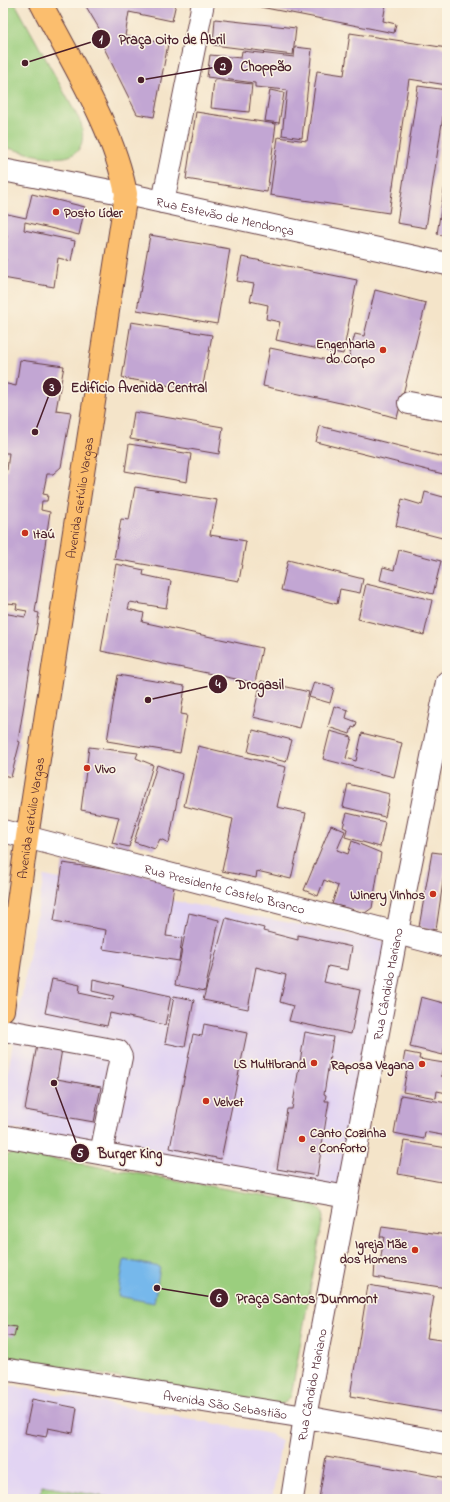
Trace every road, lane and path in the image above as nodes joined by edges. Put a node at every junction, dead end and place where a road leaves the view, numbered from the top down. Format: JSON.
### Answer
{"nodes":[{"id":1,"x":41,"y":3,"type":"edge"},
{"id":2,"x":203,"y":3,"type":"edge"},
{"id":3,"x":3,"y":170,"type":"edge"},
{"id":4,"x":126,"y":194,"type":"junction"},
{"id":5,"x":163,"y":202,"type":"junction"},
{"id":6,"x":447,"y":264,"type":"edge"},
{"id":7,"x":409,"y":403,"type":"dead end"},
{"id":8,"x":447,"y":410,"type":"edge"},
{"id":9,"x":447,"y":682,"type":"edge"},
{"id":10,"x":3,"y":832,"type":"edge"},
{"id":11,"x":27,"y":837,"type":"junction"},
{"id":12,"x":397,"y":932,"type":"junction"},
{"id":13,"x":447,"y":946,"type":"edge"},
{"id":14,"x":3,"y":1010,"type":"edge"},
{"id":15,"x":3,"y":1030,"type":"edge"},
{"id":16,"x":3,"y":1136,"type":"edge"},
{"id":17,"x":101,"y":1153,"type":"junction"},
{"id":18,"x":347,"y":1197,"type":"junction"},
{"id":19,"x":3,"y":1369,"type":"edge"},
{"id":20,"x":305,"y":1417,"type":"junction"},
{"id":21,"x":447,"y":1443,"type":"edge"},
{"id":22,"x":292,"y":1499,"type":"edge"}],
"edges":[{"from":1,"to":4,"type":"main road","name":"Avenida Getúlio Vargas"},
{"from":2,"to":5,"type":"street"},
{"from":3,"to":4,"type":"street","name":"Rua Estevão de Mendonça"},
{"from":4,"to":5,"type":"street","name":"Rua Estevão de Mendonça"},
{"from":4,"to":11,"type":"main road","name":"Avenida Getúlio Vargas"},
{"from":5,"to":6,"type":"street","name":"Rua Estevão de Mendonça"},
{"from":7,"to":8,"type":"street"},
{"from":9,"to":12,"type":"street","name":"Rua Cândido Mariano"},
{"from":10,"to":11,"type":"street","name":"Rua Presidente Castelo Branco"},
{"from":11,"to":12,"type":"street","name":"Rua Presidente Castelo Branco"},
{"from":11,"to":14,"type":"main road","name":"Avenida Getúlio Vargas"},
{"from":12,"to":13,"type":"street","name":"Rua Presidente Castelo Branco"},
{"from":12,"to":18,"type":"street","name":"Rua Cândido Mariano"},
{"from":15,"to":17,"type":"street"},
{"from":16,"to":17,"type":"street"},
{"from":17,"to":18,"type":"street"},
{"from":18,"to":20,"type":"street","name":"Rua Cândido Mariano"},
{"from":19,"to":20,"type":"street","name":"Avenida São Sebastião"},
{"from":20,"to":21,"type":"street","name":"Avenida São Sebastião"},
{"from":20,"to":22,"type":"street","name":"Rua Cândido Mariano"}]}
